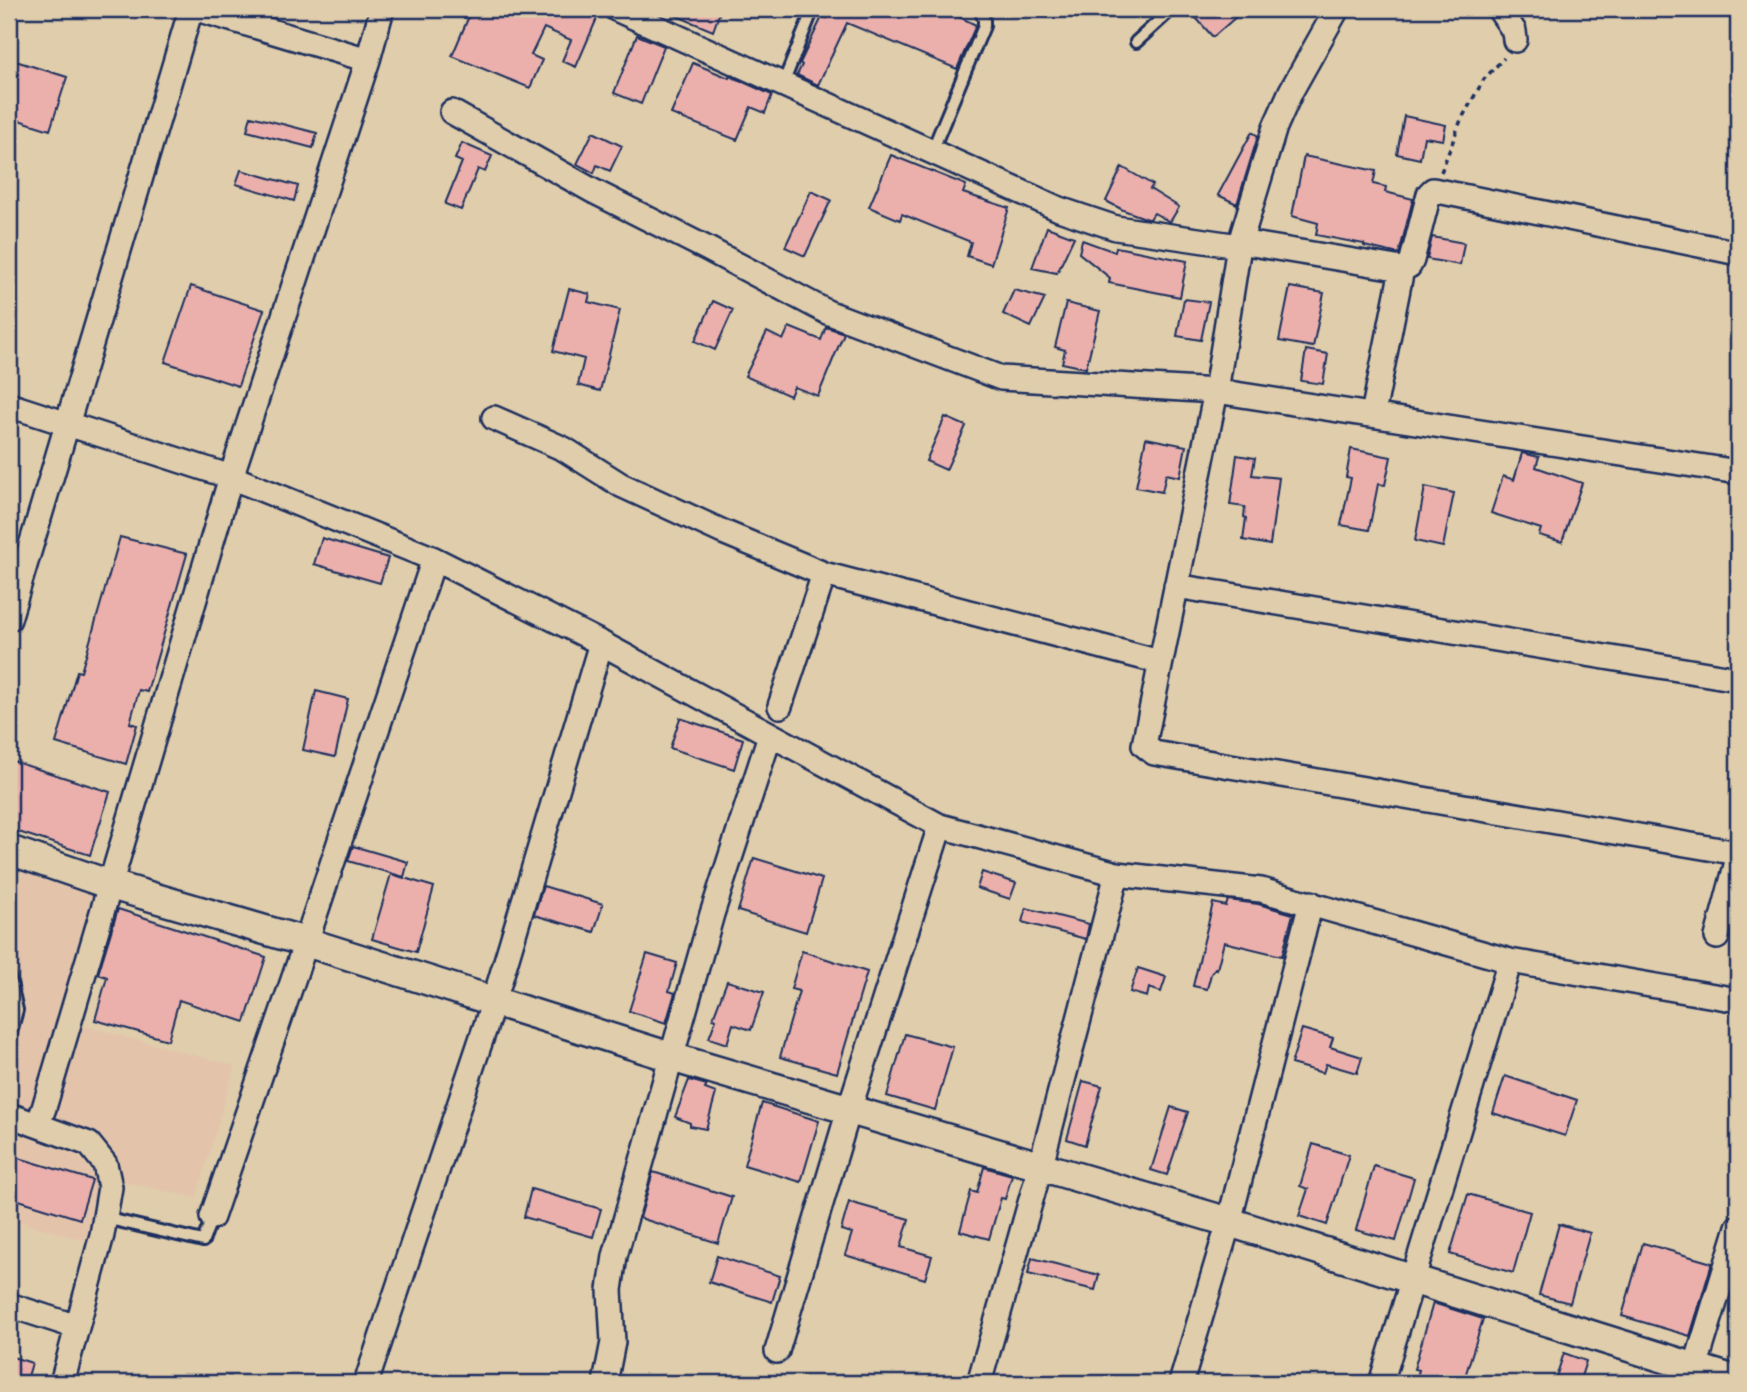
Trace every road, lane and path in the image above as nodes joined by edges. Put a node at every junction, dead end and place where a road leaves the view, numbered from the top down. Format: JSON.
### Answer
{"nodes":[{"id":1,"x":191,"y":9,"type":"edge"},
{"id":2,"x":197,"y":9,"type":"edge"},
{"id":3,"x":382,"y":9,"type":"edge"},
{"id":4,"x":616,"y":9,"type":"edge"},
{"id":5,"x":813,"y":9,"type":"edge"},
{"id":6,"x":980,"y":9,"type":"edge"},
{"id":7,"x":1172,"y":9,"type":"edge"},
{"id":8,"x":1337,"y":9,"type":"edge"},
{"id":9,"x":1499,"y":9,"type":"edge"},
{"id":10,"x":1515,"y":40,"type":"joint"},
{"id":11,"x":1136,"y":42,"type":"dead end"},
{"id":12,"x":368,"y":60,"type":"junction"},
{"id":13,"x":783,"y":84,"type":"junction"},
{"id":14,"x":452,"y":112,"type":"dead end"},
{"id":15,"x":932,"y":151,"type":"junction"},
{"id":16,"x":1433,"y":190,"type":"junction"},
{"id":17,"x":1240,"y":244,"type":"junction"},
{"id":18,"x":1738,"y":253,"type":"edge"},
{"id":19,"x":1402,"y":269,"type":"junction"},
{"id":20,"x":1216,"y":391,"type":"junction"},
{"id":21,"x":9,"y":405,"type":"edge"},
{"id":22,"x":1373,"y":414,"type":"junction"},
{"id":23,"x":494,"y":418,"type":"dead end"},
{"id":24,"x":68,"y":424,"type":"junction"},
{"id":25,"x":1738,"y":472,"type":"edge"},
{"id":26,"x":232,"y":477,"type":"junction"},
{"id":27,"x":434,"y":559,"type":"junction"},
{"id":28,"x":824,"y":574,"type":"junction"},
{"id":29,"x":1176,"y":586,"type":"junction"},
{"id":30,"x":9,"y":619,"type":"edge"},
{"id":31,"x":601,"y":643,"type":"junction"},
{"id":32,"x":1160,"y":662,"type":"junction"},
{"id":33,"x":1738,"y":679,"type":"edge"},
{"id":34,"x":780,"y":706,"type":"dead end"},
{"id":35,"x":770,"y":735,"type":"junction"},
{"id":36,"x":940,"y":826,"type":"junction"},
{"id":37,"x":10,"y":853,"type":"edge"},
{"id":38,"x":1738,"y":855,"type":"edge"},
{"id":39,"x":1117,"y":874,"type":"junction"},
{"id":40,"x":111,"y":885,"type":"junction"},
{"id":41,"x":1311,"y":903,"type":"junction"},
{"id":42,"x":1717,"y":937,"type":"dead end"},
{"id":43,"x":306,"y":942,"type":"junction"},
{"id":44,"x":1510,"y":961,"type":"junction"},
{"id":45,"x":9,"y":975,"type":"edge"},
{"id":46,"x":1738,"y":1000,"type":"edge"},
{"id":47,"x":494,"y":1001,"type":"junction"},
{"id":48,"x":9,"y":1040,"type":"edge"},
{"id":49,"x":671,"y":1057,"type":"junction"},
{"id":50,"x":849,"y":1110,"type":"junction"},
{"id":51,"x":9,"y":1115,"type":"edge"},
{"id":52,"x":38,"y":1124,"type":"junction"},
{"id":53,"x":1040,"y":1168,"type":"junction"},
{"id":54,"x":212,"y":1217,"type":"joint"},
{"id":55,"x":105,"y":1218,"type":"junction"},
{"id":56,"x":1229,"y":1222,"type":"junction"},
{"id":57,"x":1738,"y":1227,"type":"edge"},
{"id":58,"x":1412,"y":1279,"type":"junction"},
{"id":59,"x":9,"y":1306,"type":"edge"},
{"id":60,"x":77,"y":1328,"type":"junction"},
{"id":61,"x":777,"y":1351,"type":"dead end"},
{"id":62,"x":1695,"y":1368,"type":"junction"},
{"id":63,"x":1738,"y":1381,"type":"edge"},
{"id":64,"x":62,"y":1383,"type":"edge"},
{"id":65,"x":208,"y":1383,"type":"edge"},
{"id":66,"x":252,"y":1383,"type":"edge"},
{"id":67,"x":366,"y":1383,"type":"edge"},
{"id":68,"x":605,"y":1383,"type":"edge"},
{"id":69,"x":979,"y":1383,"type":"edge"},
{"id":70,"x":1181,"y":1383,"type":"edge"},
{"id":71,"x":1381,"y":1383,"type":"edge"}],
"edges":[{"from":1,"to":24,"type":"street"},
{"from":2,"to":12,"type":"street"},
{"from":3,"to":12,"type":"street"},
{"from":4,"to":13,"type":"street"},
{"from":5,"to":13,"type":"lane"},
{"from":6,"to":15,"type":"lane"},
{"from":7,"to":11,"type":"lane"},
{"from":8,"to":17,"type":"street"},
{"from":9,"to":10,"type":"street"},
{"from":10,"to":16,"type":"path"},
{"from":12,"to":26,"type":"street"},
{"from":13,"to":15,"type":"street"},
{"from":14,"to":20,"type":"street"},
{"from":15,"to":17,"type":"street"},
{"from":16,"to":18,"type":"street"},
{"from":16,"to":19,"type":"street"},
{"from":17,"to":19,"type":"street"},
{"from":17,"to":20,"type":"street"},
{"from":19,"to":22,"type":"street"},
{"from":20,"to":22,"type":"street"},
{"from":20,"to":29,"type":"street"},
{"from":21,"to":24,"type":"street"},
{"from":22,"to":25,"type":"street"},
{"from":23,"to":28,"type":"street"},
{"from":24,"to":26,"type":"street"},
{"from":24,"to":30,"type":"street"},
{"from":26,"to":27,"type":"street"},
{"from":26,"to":40,"type":"street"},
{"from":27,"to":31,"type":"street"},
{"from":27,"to":43,"type":"street"},
{"from":28,"to":32,"type":"street"},
{"from":28,"to":34,"type":"street"},
{"from":29,"to":32,"type":"street"},
{"from":29,"to":33,"type":"street"},
{"from":31,"to":35,"type":"street"},
{"from":31,"to":47,"type":"street"},
{"from":32,"to":38,"type":"street"},
{"from":35,"to":36,"type":"street"},
{"from":35,"to":49,"type":"street"},
{"from":36,"to":39,"type":"street"},
{"from":36,"to":50,"type":"street"},
{"from":37,"to":40,"type":"street"},
{"from":38,"to":42,"type":"street"},
{"from":39,"to":41,"type":"street"},
{"from":39,"to":53,"type":"street"},
{"from":40,"to":43,"type":"street"},
{"from":40,"to":52,"type":"street"},
{"from":41,"to":44,"type":"street"},
{"from":41,"to":56,"type":"street"},
{"from":43,"to":47,"type":"street"},
{"from":43,"to":54,"type":"street"},
{"from":44,"to":46,"type":"street"},
{"from":44,"to":58,"type":"street"},
{"from":45,"to":48,"type":"lane"},
{"from":47,"to":49,"type":"street"},
{"from":47,"to":67,"type":"street"},
{"from":49,"to":50,"type":"street"},
{"from":49,"to":68,"type":"street"},
{"from":50,"to":53,"type":"street"},
{"from":50,"to":61,"type":"street"},
{"from":51,"to":52,"type":"street"},
{"from":52,"to":55,"type":"street"},
{"from":53,"to":56,"type":"street"},
{"from":53,"to":69,"type":"street"},
{"from":54,"to":55,"type":"lane"},
{"from":55,"to":60,"type":"street"},
{"from":56,"to":58,"type":"street"},
{"from":56,"to":70,"type":"street"},
{"from":57,"to":62,"type":"street"},
{"from":58,"to":62,"type":"street"},
{"from":58,"to":71,"type":"street"},
{"from":59,"to":60,"type":"street"},
{"from":60,"to":64,"type":"street"},
{"from":62,"to":63,"type":"street"},
{"from":65,"to":66,"type":"path"}]}
